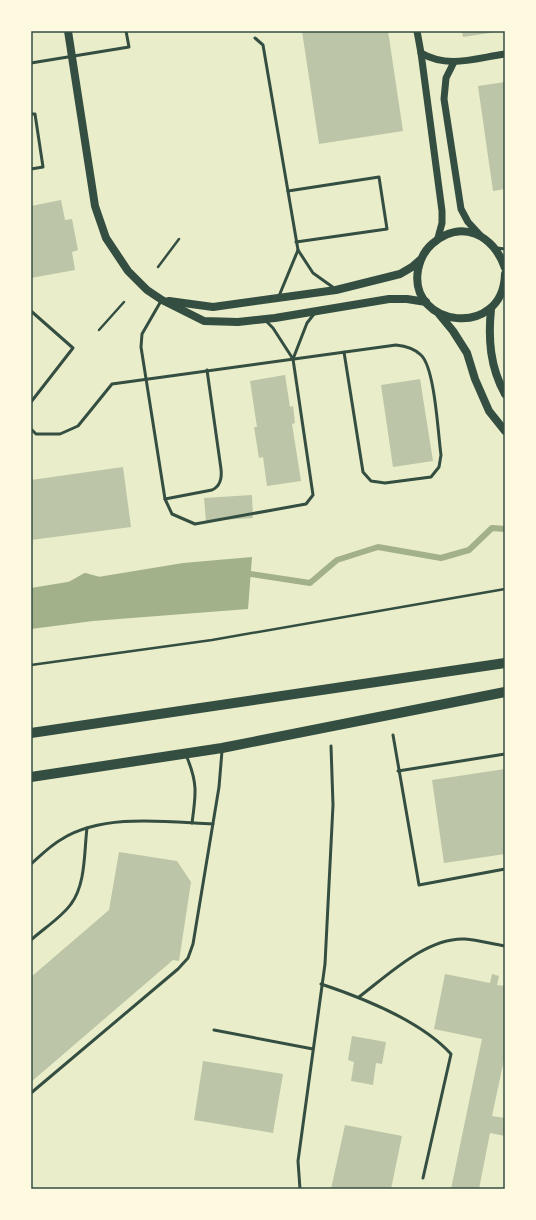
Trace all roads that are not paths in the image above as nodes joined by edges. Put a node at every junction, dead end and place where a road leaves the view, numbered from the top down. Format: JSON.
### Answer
{"nodes":[{"id":1,"x":68,"y":31,"type":"edge"},
{"id":2,"x":126,"y":31,"type":"edge"},
{"id":3,"x":417,"y":31,"type":"edge"},
{"id":4,"x":255,"y":38,"type":"dead end"},
{"id":5,"x":421,"y":53,"type":"junction"},
{"id":6,"x":505,"y":54,"type":"edge"},
{"id":7,"x":73,"y":56,"type":"junction"},
{"id":8,"x":454,"y":62,"type":"junction"},
{"id":9,"x":31,"y":63,"type":"edge"},
{"id":10,"x":31,"y":114,"type":"edge"},
{"id":11,"x":31,"y":169,"type":"edge"},
{"id":12,"x":288,"y":191,"type":"junction"},
{"id":13,"x":480,"y":235,"type":"junction"},
{"id":14,"x":438,"y":238,"type":"junction"},
{"id":15,"x":296,"y":242,"type":"junction"},
{"id":16,"x":496,"y":248,"type":"junction"},
{"id":17,"x":505,"y":249,"type":"edge"},
{"id":18,"x":298,"y":250,"type":"junction"},
{"id":19,"x":420,"y":260,"type":"junction"},
{"id":20,"x":505,"y":268,"type":"edge"},
{"id":21,"x":505,"y":274,"type":"edge"},
{"id":22,"x":505,"y":284,"type":"edge"},
{"id":23,"x":336,"y":290,"type":"junction"},
{"id":24,"x":279,"y":298,"type":"junction"},
{"id":25,"x":162,"y":300,"type":"junction"},
{"id":26,"x":426,"y":302,"type":"junction"},
{"id":27,"x":490,"y":308,"type":"junction"},
{"id":28,"x":31,"y":311,"type":"edge"},
{"id":29,"x":316,"y":312,"type":"junction"},
{"id":30,"x":437,"y":312,"type":"junction"},
{"id":31,"x":263,"y":319,"type":"junction"},
{"id":32,"x":344,"y":352,"type":"junction"},
{"id":33,"x":294,"y":359,"type":"junction"},
{"id":34,"x":207,"y":370,"type":"junction"},
{"id":35,"x":146,"y":380,"type":"junction"},
{"id":36,"x":505,"y":394,"type":"edge"},
{"id":37,"x":31,"y":402,"type":"edge"},
{"id":38,"x":31,"y":429,"type":"edge"},
{"id":39,"x":505,"y":431,"type":"edge"},
{"id":40,"x":165,"y":498,"type":"junction"},
{"id":41,"x":505,"y":663,"type":"edge"},
{"id":42,"x":505,"y":692,"type":"edge"},
{"id":43,"x":31,"y":734,"type":"edge"},
{"id":44,"x":393,"y":735,"type":"dead end"},
{"id":45,"x":331,"y":746,"type":"dead end"},
{"id":46,"x":222,"y":748,"type":"junction"},
{"id":47,"x":186,"y":754,"type":"junction"},
{"id":48,"x":505,"y":754,"type":"edge"},
{"id":49,"x":398,"y":771,"type":"junction"},
{"id":50,"x":31,"y":777,"type":"edge"},
{"id":51,"x":192,"y":823,"type":"junction"},
{"id":52,"x":213,"y":824,"type":"junction"},
{"id":53,"x":87,"y":828,"type":"junction"},
{"id":54,"x":31,"y":864,"type":"edge"},
{"id":55,"x":505,"y":869,"type":"edge"},
{"id":56,"x":31,"y":940,"type":"edge"},
{"id":57,"x":505,"y":946,"type":"edge"},
{"id":58,"x":321,"y":984,"type":"junction"},
{"id":59,"x":359,"y":997,"type":"junction"},
{"id":60,"x":214,"y":1030,"type":"dead end"},
{"id":61,"x":314,"y":1049,"type":"junction"},
{"id":62,"x":31,"y":1093,"type":"edge"},
{"id":63,"x":423,"y":1178,"type":"dead end"},
{"id":64,"x":300,"y":1189,"type":"edge"}],
"edges":[{"from":1,"to":7,"type":"main road"},
{"from":2,"to":7,"type":"lane"},
{"from":3,"to":5,"type":"street"},
{"from":4,"to":12,"type":"lane"},
{"from":5,"to":8,"type":"street"},
{"from":5,"to":14,"type":"street"},
{"from":6,"to":8,"type":"street"},
{"from":7,"to":9,"type":"lane"},
{"from":7,"to":25,"type":"main road"},
{"from":8,"to":13,"type":"street"},
{"from":10,"to":11,"type":"lane"},
{"from":12,"to":15,"type":"lane"},
{"from":12,"to":15,"type":"lane"},
{"from":13,"to":14,"type":"main road"},
{"from":13,"to":16,"type":"main road"},
{"from":14,"to":19,"type":"main road"},
{"from":15,"to":18,"type":"lane"},
{"from":16,"to":17,"type":"lane"},
{"from":16,"to":20,"type":"main road"},
{"from":18,"to":23,"type":"lane"},
{"from":18,"to":24,"type":"lane"},
{"from":19,"to":23,"type":"main road"},
{"from":19,"to":26,"type":"main road"},
{"from":21,"to":22,"type":"main road"},
{"from":22,"to":27,"type":"main road"},
{"from":23,"to":24,"type":"main road"},
{"from":24,"to":25,"type":"main road"},
{"from":25,"to":31,"type":"main road"},
{"from":25,"to":35,"type":"lane"},
{"from":26,"to":29,"type":"main road"},
{"from":26,"to":30,"type":"main road"},
{"from":27,"to":30,"type":"main road"},
{"from":27,"to":36,"type":"main road"},
{"from":28,"to":37,"type":"lane"},
{"from":29,"to":31,"type":"main road"},
{"from":29,"to":33,"type":"lane"},
{"from":30,"to":39,"type":"main road"},
{"from":31,"to":33,"type":"lane"},
{"from":32,"to":32,"type":"lane"},
{"from":32,"to":33,"type":"lane"},
{"from":33,"to":34,"type":"lane"},
{"from":33,"to":40,"type":"lane"},
{"from":34,"to":35,"type":"lane"},
{"from":34,"to":40,"type":"lane"},
{"from":35,"to":38,"type":"lane"},
{"from":35,"to":40,"type":"lane"},
{"from":41,"to":43,"type":"main road"},
{"from":42,"to":46,"type":"main road"},
{"from":44,"to":49,"type":"lane"},
{"from":45,"to":58,"type":"lane"},
{"from":46,"to":47,"type":"main road"},
{"from":46,"to":52,"type":"lane"},
{"from":47,"to":50,"type":"main road"},
{"from":47,"to":51,"type":"lane"},
{"from":48,"to":49,"type":"lane"},
{"from":49,"to":55,"type":"lane"},
{"from":51,"to":52,"type":"lane"},
{"from":51,"to":53,"type":"lane"},
{"from":52,"to":62,"type":"lane"},
{"from":53,"to":54,"type":"lane"},
{"from":53,"to":56,"type":"lane"},
{"from":57,"to":59,"type":"lane"},
{"from":58,"to":59,"type":"lane"},
{"from":58,"to":61,"type":"lane"},
{"from":59,"to":63,"type":"lane"},
{"from":60,"to":61,"type":"lane"},
{"from":61,"to":64,"type":"lane"}]}
